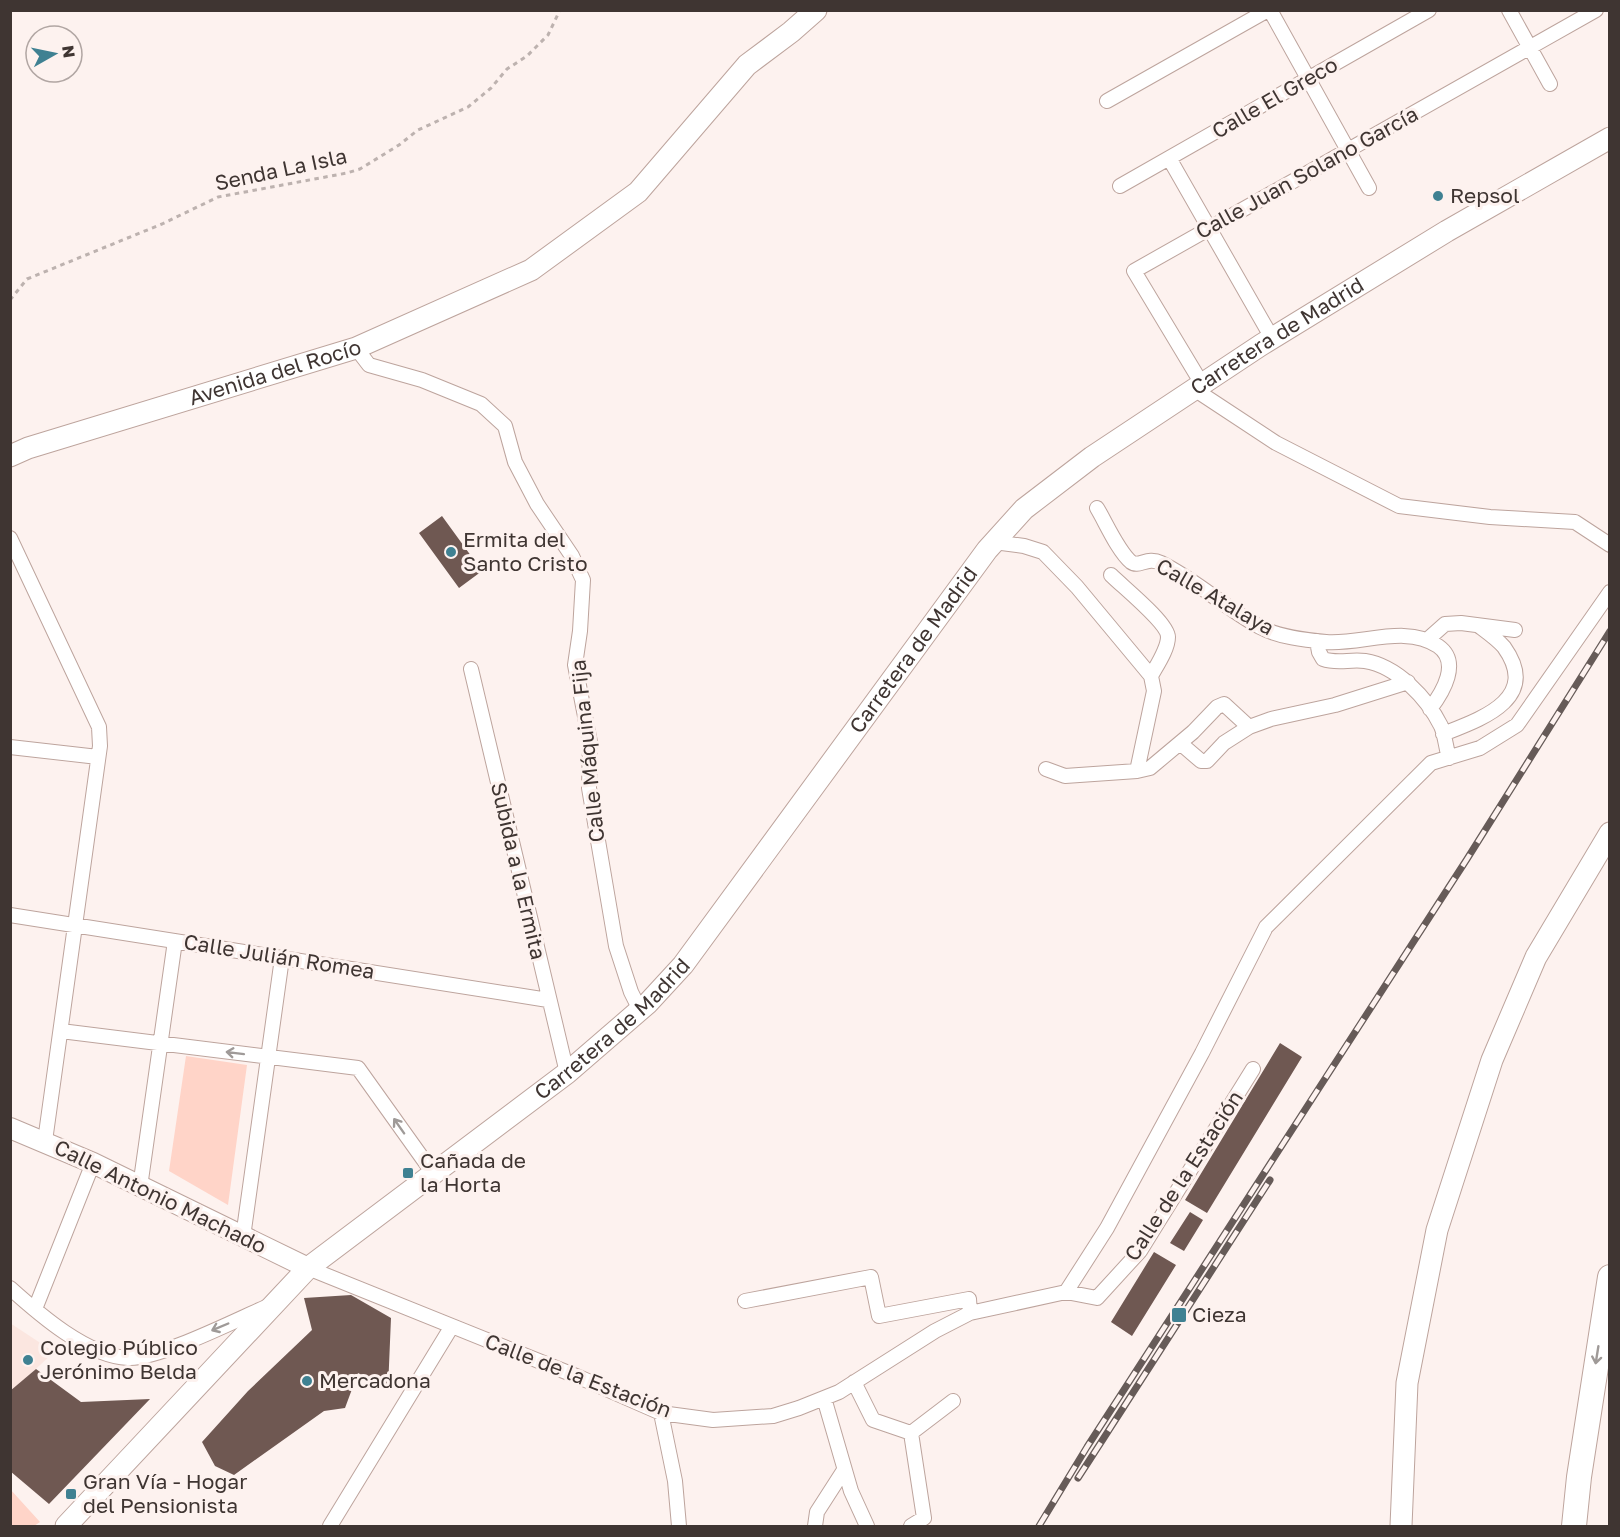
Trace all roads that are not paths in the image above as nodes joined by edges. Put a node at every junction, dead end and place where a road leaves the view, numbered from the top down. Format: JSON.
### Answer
{"nodes":[{"id":1,"x":816,"y":10,"type":"edge"},
{"id":2,"x":1269,"y":10,"type":"edge"},
{"id":3,"x":1429,"y":10,"type":"edge"},
{"id":4,"x":1509,"y":10,"type":"edge"},
{"id":5,"x":1596,"y":10,"type":"edge"},
{"id":6,"x":1530,"y":48,"type":"junction"},
{"id":7,"x":1309,"y":79,"type":"junction"},
{"id":8,"x":1550,"y":84,"type":"dead end"},
{"id":9,"x":1107,"y":101,"type":"dead end"},
{"id":10,"x":1610,"y":138,"type":"edge"},
{"id":11,"x":1348,"y":150,"type":"junction"},
{"id":12,"x":1169,"y":158,"type":"junction"},
{"id":13,"x":1120,"y":186,"type":"dead end"},
{"id":14,"x":1369,"y":188,"type":"dead end"},
{"id":15,"x":1209,"y":229,"type":"junction"},
{"id":16,"x":1272,"y":338,"type":"junction"},
{"id":17,"x":357,"y":348,"type":"junction"},
{"id":18,"x":1198,"y":386,"type":"junction"},
{"id":19,"x":10,"y":456,"type":"edge"},
{"id":20,"x":1097,"y":508,"type":"dead end"},
{"id":21,"x":10,"y":538,"type":"edge"},
{"id":22,"x":994,"y":542,"type":"junction"},
{"id":23,"x":1610,"y":545,"type":"edge"},
{"id":24,"x":15,"y":558,"type":"edge"},
{"id":25,"x":1111,"y":575,"type":"dead end"},
{"id":26,"x":1610,"y":592,"type":"edge"},
{"id":27,"x":1479,"y":626,"type":"junction"},
{"id":28,"x":1515,"y":630,"type":"dead end"},
{"id":29,"x":1427,"y":640,"type":"junction"},
{"id":30,"x":1323,"y":642,"type":"junction"},
{"id":31,"x":471,"y":669,"type":"dead end"},
{"id":32,"x":1151,"y":676,"type":"junction"},
{"id":33,"x":1408,"y":682,"type":"junction"},
{"id":34,"x":1430,"y":709,"type":"junction"},
{"id":35,"x":1249,"y":727,"type":"junction"},
{"id":36,"x":1443,"y":735,"type":"junction"},
{"id":37,"x":1180,"y":743,"type":"junction"},
{"id":38,"x":10,"y":747,"type":"edge"},
{"id":39,"x":98,"y":757,"type":"junction"},
{"id":40,"x":1449,"y":758,"type":"junction"},
{"id":41,"x":1046,"y":769,"type":"dead end"},
{"id":42,"x":1137,"y":771,"type":"junction"},
{"id":43,"x":1610,"y":833,"type":"edge"},
{"id":44,"x":10,"y":915,"type":"edge"},
{"id":45,"x":75,"y":925,"type":"junction"},
{"id":46,"x":174,"y":941,"type":"junction"},
{"id":47,"x":282,"y":958,"type":"junction"},
{"id":48,"x":548,"y":1000,"type":"junction"},
{"id":49,"x":640,"y":1010,"type":"junction"},
{"id":50,"x":61,"y":1031,"type":"junction"},
{"id":51,"x":160,"y":1043,"type":"junction"},
{"id":52,"x":268,"y":1057,"type":"junction"},
{"id":53,"x":1253,"y":1069,"type":"dead end"},
{"id":54,"x":567,"y":1073,"type":"junction"},
{"id":55,"x":10,"y":1128,"type":"edge"},
{"id":56,"x":45,"y":1141,"type":"junction"},
{"id":57,"x":93,"y":1163,"type":"junction"},
{"id":58,"x":433,"y":1173,"type":"junction"},
{"id":59,"x":140,"y":1187,"type":"junction"},
{"id":60,"x":243,"y":1237,"type":"junction"},
{"id":61,"x":308,"y":1268,"type":"junction"},
{"id":62,"x":1610,"y":1277,"type":"edge"},
{"id":63,"x":10,"y":1288,"type":"edge"},
{"id":64,"x":1066,"y":1292,"type":"junction"},
{"id":65,"x":745,"y":1301,"type":"dead end"},
{"id":66,"x":274,"y":1304,"type":"junction"},
{"id":67,"x":35,"y":1309,"type":"junction"},
{"id":68,"x":970,"y":1313,"type":"junction"},
{"id":69,"x":452,"y":1326,"type":"junction"},
{"id":70,"x":854,"y":1382,"type":"junction"},
{"id":71,"x":824,"y":1398,"type":"junction"},
{"id":72,"x":953,"y":1401,"type":"dead end"},
{"id":73,"x":661,"y":1413,"type":"junction"},
{"id":74,"x":911,"y":1433,"type":"junction"},
{"id":75,"x":844,"y":1470,"type":"junction"},
{"id":76,"x":66,"y":1527,"type":"edge"},
{"id":77,"x":330,"y":1527,"type":"edge"},
{"id":78,"x":679,"y":1527,"type":"edge"},
{"id":79,"x":815,"y":1527,"type":"edge"},
{"id":80,"x":867,"y":1527,"type":"edge"},
{"id":81,"x":911,"y":1527,"type":"edge"},
{"id":82,"x":1401,"y":1527,"type":"edge"},
{"id":83,"x":1574,"y":1527,"type":"edge"}],
"edges":[{"from":1,"to":17,"type":"main road","name":"Avenida del Rocío"},
{"from":2,"to":7,"type":"street"},
{"from":2,"to":9,"type":"street"},
{"from":3,"to":7,"type":"street","name":"Calle El Greco"},
{"from":4,"to":6,"type":"street"},
{"from":5,"to":6,"type":"street","name":"Calle Juan Solano García"},
{"from":6,"to":8,"type":"street"},
{"from":6,"to":11,"type":"street","name":"Calle Juan Solano García"},
{"from":7,"to":11,"type":"street"},
{"from":7,"to":12,"type":"street","name":"Calle El Greco"},
{"from":10,"to":16,"type":"main road","name":"Carretera de Madrid"},
{"from":11,"to":14,"type":"street"},
{"from":11,"to":15,"type":"street","name":"Calle Juan Solano García"},
{"from":12,"to":13,"type":"street","name":"Calle El Greco"},
{"from":12,"to":15,"type":"street"},
{"from":15,"to":16,"type":"street"},
{"from":15,"to":18,"type":"street","name":"Calle Juan Solano García"},
{"from":16,"to":18,"type":"main road","name":"Carretera de Madrid"},
{"from":17,"to":19,"type":"main road","name":"Avenida del Rocío"},
{"from":17,"to":49,"type":"street","name":"Calle Máquina Fija"},
{"from":18,"to":22,"type":"main road","name":"Carretera de Madrid"},
{"from":18,"to":23,"type":"street"},
{"from":20,"to":30,"type":"street","name":"Calle Atalaya"},
{"from":21,"to":24,"type":"street"},
{"from":22,"to":32,"type":"street"},
{"from":22,"to":49,"type":"main road","name":"Carretera de Madrid"},
{"from":24,"to":39,"type":"street"},
{"from":25,"to":32,"type":"street"},
{"from":26,"to":40,"type":"street"},
{"from":27,"to":28,"type":"street"},
{"from":27,"to":29,"type":"street"},
{"from":27,"to":36,"type":"street"},
{"from":29,"to":30,"type":"street"},
{"from":29,"to":34,"type":"street"},
{"from":30,"to":33,"type":"street"},
{"from":31,"to":48,"type":"street","name":"Subida a la Ermita"},
{"from":32,"to":42,"type":"street"},
{"from":33,"to":34,"type":"street"},
{"from":33,"to":35,"type":"street"},
{"from":34,"to":36,"type":"street"},
{"from":35,"to":37,"type":"street"},
{"from":35,"to":37,"type":"street"},
{"from":36,"to":40,"type":"street"},
{"from":37,"to":42,"type":"street"},
{"from":38,"to":39,"type":"street"},
{"from":39,"to":45,"type":"street"},
{"from":40,"to":64,"type":"street"},
{"from":41,"to":42,"type":"street"},
{"from":43,"to":82,"type":"main road"},
{"from":44,"to":45,"type":"street","name":"Calle Julián Romea"},
{"from":45,"to":46,"type":"street","name":"Calle Julián Romea"},
{"from":45,"to":50,"type":"street"},
{"from":46,"to":47,"type":"street","name":"Calle Julián Romea"},
{"from":46,"to":51,"type":"street"},
{"from":47,"to":48,"type":"street","name":"Calle Julián Romea"},
{"from":47,"to":52,"type":"street"},
{"from":48,"to":54,"type":"street","name":"Subida a la Ermita"},
{"from":49,"to":54,"type":"main road","name":"Carretera de Madrid"},
{"from":50,"to":51,"type":"street"},
{"from":50,"to":56,"type":"street"},
{"from":52,"to":51,"type":"street","one_way":true},
{"from":51,"to":59,"type":"street"},
{"from":58,"to":52,"type":"street","one_way":true},
{"from":52,"to":60,"type":"street"},
{"from":53,"to":64,"type":"street","name":"Calle de la Estación"},
{"from":54,"to":58,"type":"main road","name":"Carretera de Madrid"},
{"from":55,"to":56,"type":"main road","name":"Calle Antonio Machado"},
{"from":56,"to":57,"type":"main road","name":"Calle Antonio Machado"},
{"from":57,"to":59,"type":"main road","name":"Calle Antonio Machado"},
{"from":57,"to":67,"type":"street"},
{"from":58,"to":61,"type":"main road","name":"Carretera de Madrid"},
{"from":59,"to":60,"type":"main road","name":"Calle Antonio Machado"},
{"from":60,"to":61,"type":"main road","name":"Calle Antonio Machado"},
{"from":61,"to":66,"type":"main road","name":"Carretera de Madrid"},
{"from":61,"to":69,"type":"street","name":"Calle de la Estación"},
{"from":62,"to":83,"type":"highway","one_way":true},
{"from":63,"to":67,"type":"street"},
{"from":64,"to":68,"type":"street","name":"Calle de la Estación"},
{"from":65,"to":68,"type":"street"},
{"from":66,"to":67,"type":"street","one_way":true},
{"from":66,"to":76,"type":"main road","name":"Carretera de Madrid"},
{"from":68,"to":70,"type":"street","name":"Calle de la Estación"},
{"from":69,"to":73,"type":"street","name":"Calle de la Estación"},
{"from":69,"to":77,"type":"street"},
{"from":70,"to":71,"type":"street","name":"Calle de la Estación"},
{"from":70,"to":74,"type":"street"},
{"from":71,"to":73,"type":"street","name":"Calle de la Estación"},
{"from":71,"to":75,"type":"street"},
{"from":72,"to":74,"type":"street"},
{"from":73,"to":78,"type":"street"},
{"from":74,"to":81,"type":"street"},
{"from":75,"to":79,"type":"street"},
{"from":75,"to":80,"type":"street"}]}
